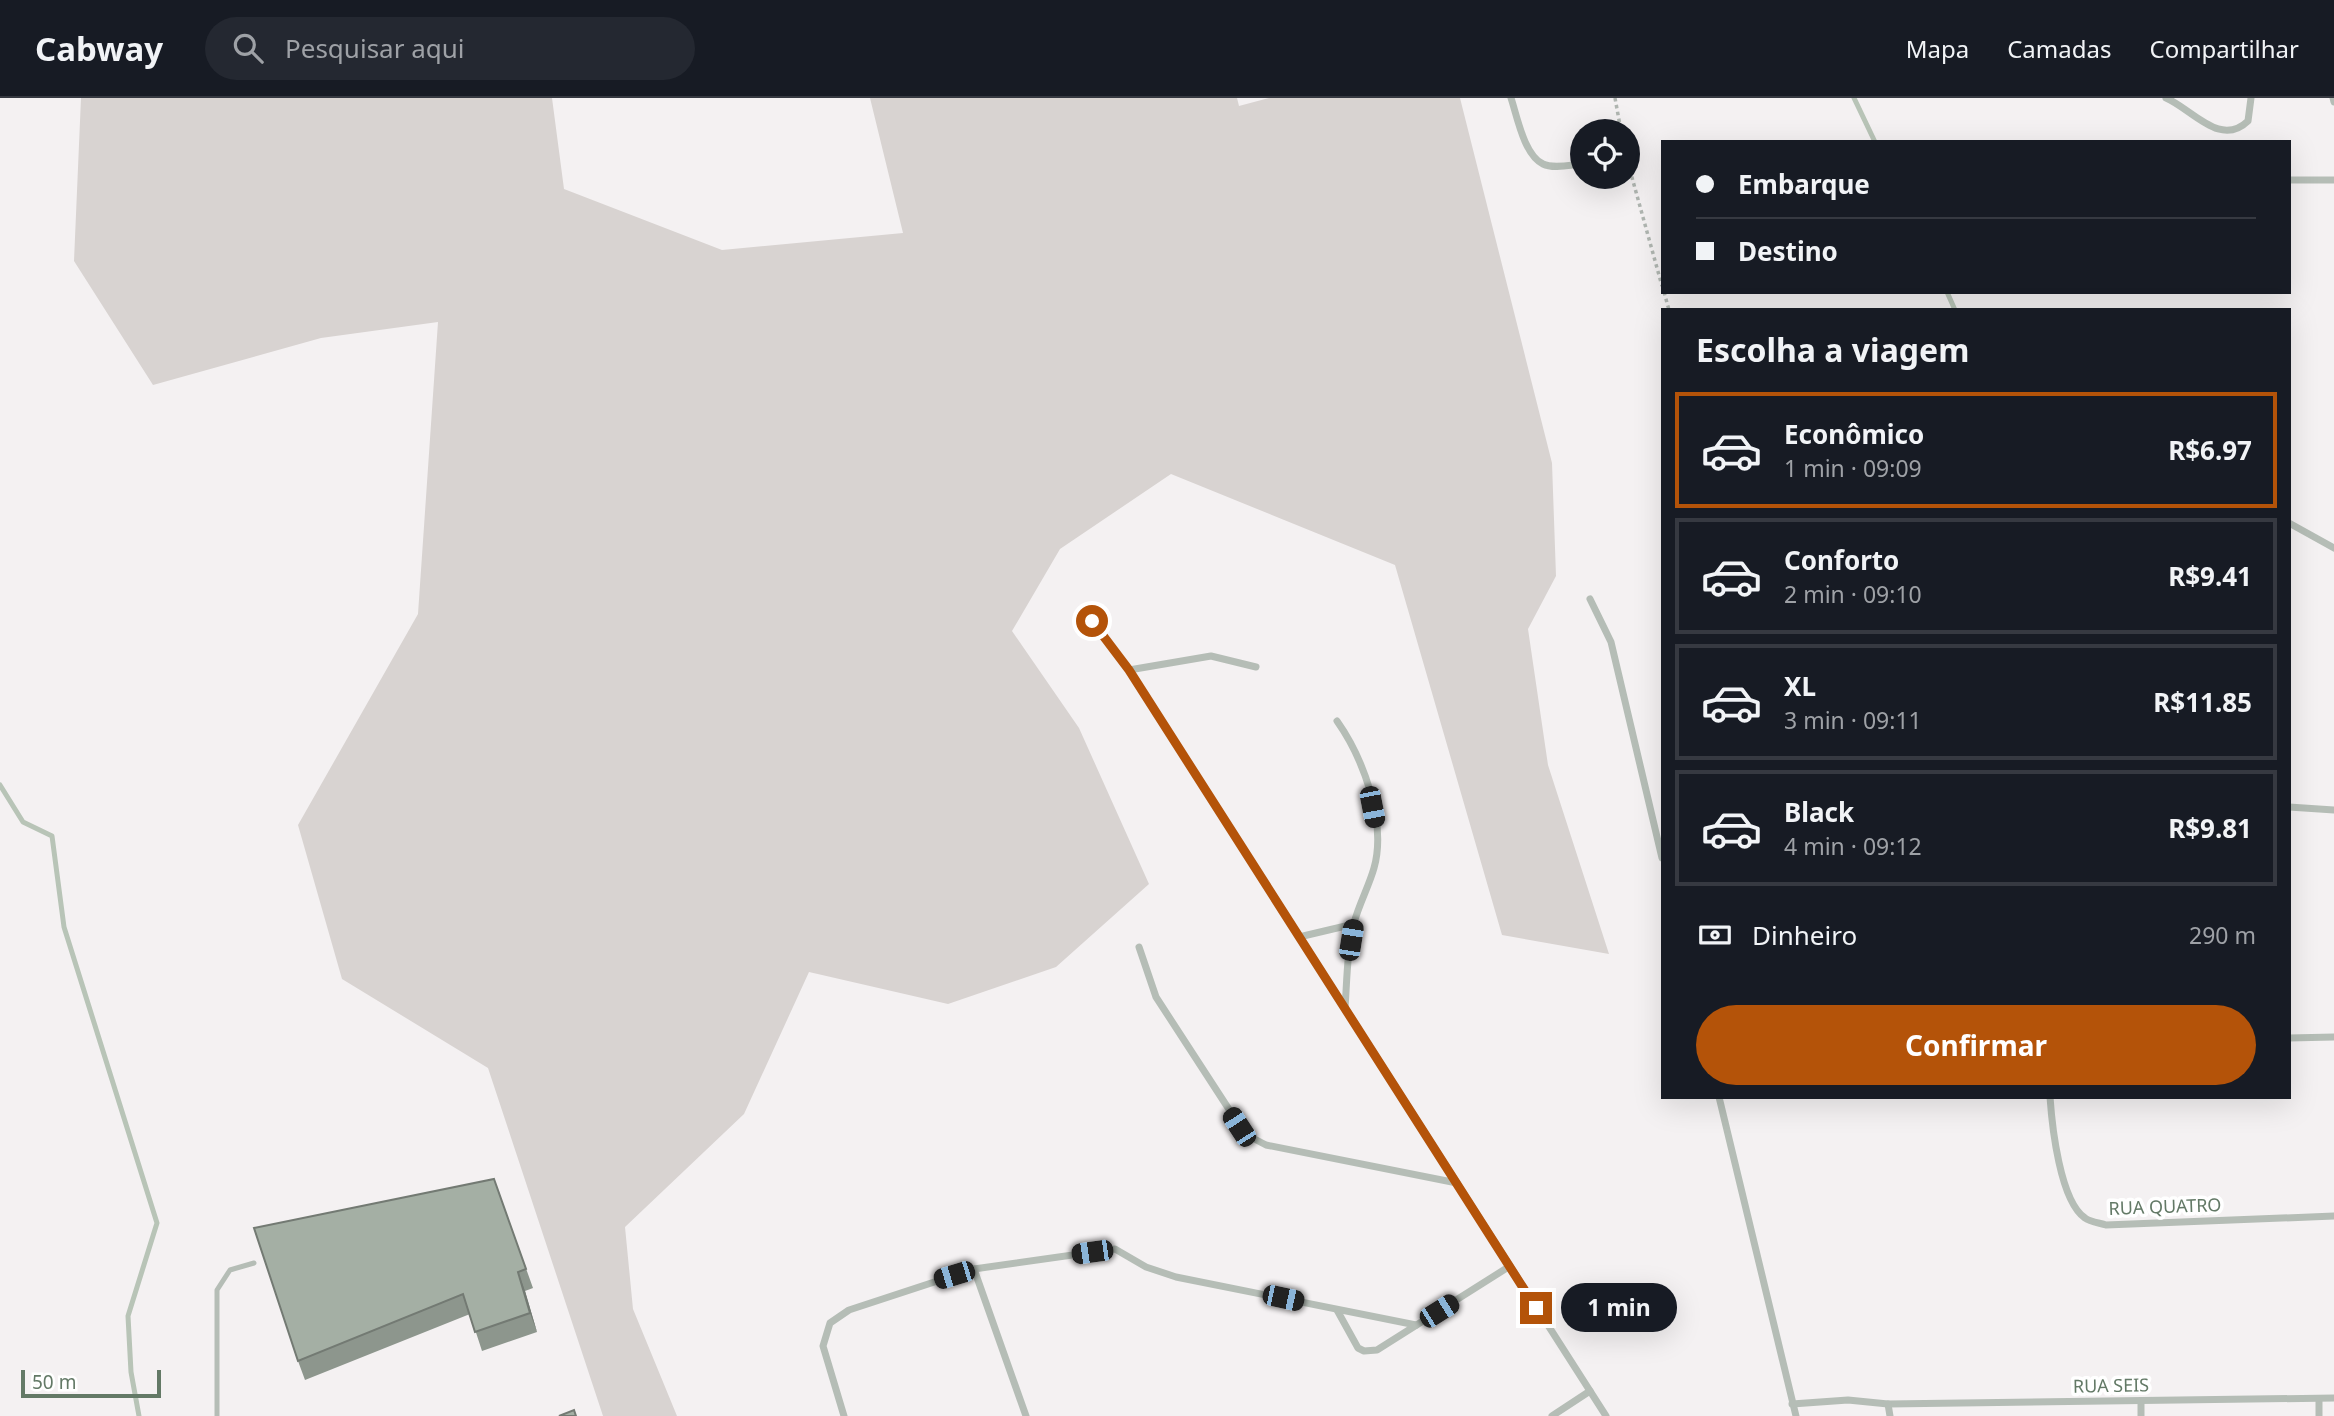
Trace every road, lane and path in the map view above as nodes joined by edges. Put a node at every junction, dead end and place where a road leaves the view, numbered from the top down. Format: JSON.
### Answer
{"nodes":[{"id":1,"x":1511,"y":98,"type":"edge"},
{"id":2,"x":1615,"y":98,"type":"edge"},
{"id":3,"x":2166,"y":98,"type":"edge"},
{"id":4,"x":2250,"y":98,"type":"edge"},
{"id":5,"x":1619,"y":119,"type":"edge"},
{"id":6,"x":1570,"y":164,"type":"edge"},
{"id":7,"x":2291,"y":180,"type":"edge"},
{"id":8,"x":2334,"y":180,"type":"edge"},
{"id":9,"x":1635,"y":189,"type":"edge"},
{"id":10,"x":1661,"y":282,"type":"edge"},
{"id":11,"x":2291,"y":524,"type":"edge"},
{"id":12,"x":2334,"y":548,"type":"edge"},
{"id":13,"x":1590,"y":599,"type":"dead end"},
{"id":14,"x":1092,"y":621,"type":"dead end"},
{"id":15,"x":1256,"y":667,"type":"dead end"},
{"id":16,"x":1129,"y":670,"type":"junction"},
{"id":17,"x":1337,"y":721,"type":"dead end"},
{"id":18,"x":2291,"y":807,"type":"edge"},
{"id":19,"x":2334,"y":810,"type":"edge"},
{"id":20,"x":1661,"y":854,"type":"edge"},
{"id":21,"x":1354,"y":924,"type":"junction"},
{"id":22,"x":1299,"y":937,"type":"junction"},
{"id":23,"x":1139,"y":947,"type":"dead end"},
{"id":24,"x":1345,"y":1009,"type":"junction"},
{"id":25,"x":2334,"y":1037,"type":"edge"},
{"id":26,"x":2291,"y":1038,"type":"edge"},
{"id":27,"x":1719,"y":1099,"type":"edge"},
{"id":28,"x":2050,"y":1099,"type":"edge"},
{"id":29,"x":1457,"y":1183,"type":"junction"},
{"id":30,"x":2334,"y":1216,"type":"edge"},
{"id":31,"x":254,"y":1263,"type":"dead end"},
{"id":32,"x":1510,"y":1266,"type":"junction"},
{"id":33,"x":974,"y":1269,"type":"junction"},
{"id":34,"x":1336,"y":1310,"type":"junction"},
{"id":35,"x":1416,"y":1325,"type":"junction"},
{"id":36,"x":1590,"y":1391,"type":"junction"},
{"id":37,"x":2334,"y":1398,"type":"edge"},
{"id":38,"x":2319,"y":1399,"type":"junction"},
{"id":39,"x":2141,"y":1401,"type":"junction"},
{"id":40,"x":1792,"y":1404,"type":"junction"},
{"id":41,"x":1888,"y":1404,"type":"junction"},
{"id":42,"x":218,"y":1416,"type":"edge"},
{"id":43,"x":845,"y":1416,"type":"edge"},
{"id":44,"x":1026,"y":1416,"type":"edge"},
{"id":45,"x":1552,"y":1416,"type":"edge"},
{"id":46,"x":1606,"y":1416,"type":"edge"},
{"id":47,"x":1796,"y":1416,"type":"edge"},
{"id":48,"x":1891,"y":1416,"type":"edge"},
{"id":49,"x":2141,"y":1416,"type":"edge"},
{"id":50,"x":2319,"y":1416,"type":"edge"}],
"edges":[{"from":1,"to":6,"type":"street"},
{"from":2,"to":5,"type":"path"},
{"from":3,"to":4,"type":"street"},
{"from":7,"to":8,"type":"street"},
{"from":9,"to":10,"type":"path"},
{"from":11,"to":12,"type":"street"},
{"from":13,"to":20,"type":"street"},
{"from":14,"to":16,"type":"street"},
{"from":15,"to":16,"type":"street"},
{"from":16,"to":22,"type":"street"},
{"from":17,"to":21,"type":"street"},
{"from":18,"to":19,"type":"street"},
{"from":21,"to":22,"type":"street"},
{"from":21,"to":24,"type":"street"},
{"from":22,"to":24,"type":"street"},
{"from":23,"to":29,"type":"street"},
{"from":24,"to":29,"type":"street"},
{"from":25,"to":26,"type":"street"},
{"from":27,"to":40,"type":"street"},
{"from":28,"to":30,"type":"street","name":"RUA QUATRO"},
{"from":29,"to":32,"type":"street"},
{"from":31,"to":42,"type":"lane"},
{"from":32,"to":35,"type":"street"},
{"from":32,"to":36,"type":"street"},
{"from":33,"to":34,"type":"street"},
{"from":33,"to":43,"type":"street"},
{"from":33,"to":44,"type":"street"},
{"from":34,"to":35,"type":"street"},
{"from":34,"to":35,"type":"street"},
{"from":36,"to":45,"type":"street"},
{"from":36,"to":46,"type":"street"},
{"from":37,"to":38,"type":"street","name":"RUA SEIS"},
{"from":38,"to":39,"type":"street","name":"RUA SEIS"},
{"from":38,"to":50,"type":"street"},
{"from":39,"to":41,"type":"street","name":"RUA SEIS"},
{"from":39,"to":49,"type":"street"},
{"from":40,"to":41,"type":"street","name":"RUA SEIS"},
{"from":40,"to":47,"type":"street"},
{"from":41,"to":48,"type":"street"}]}
